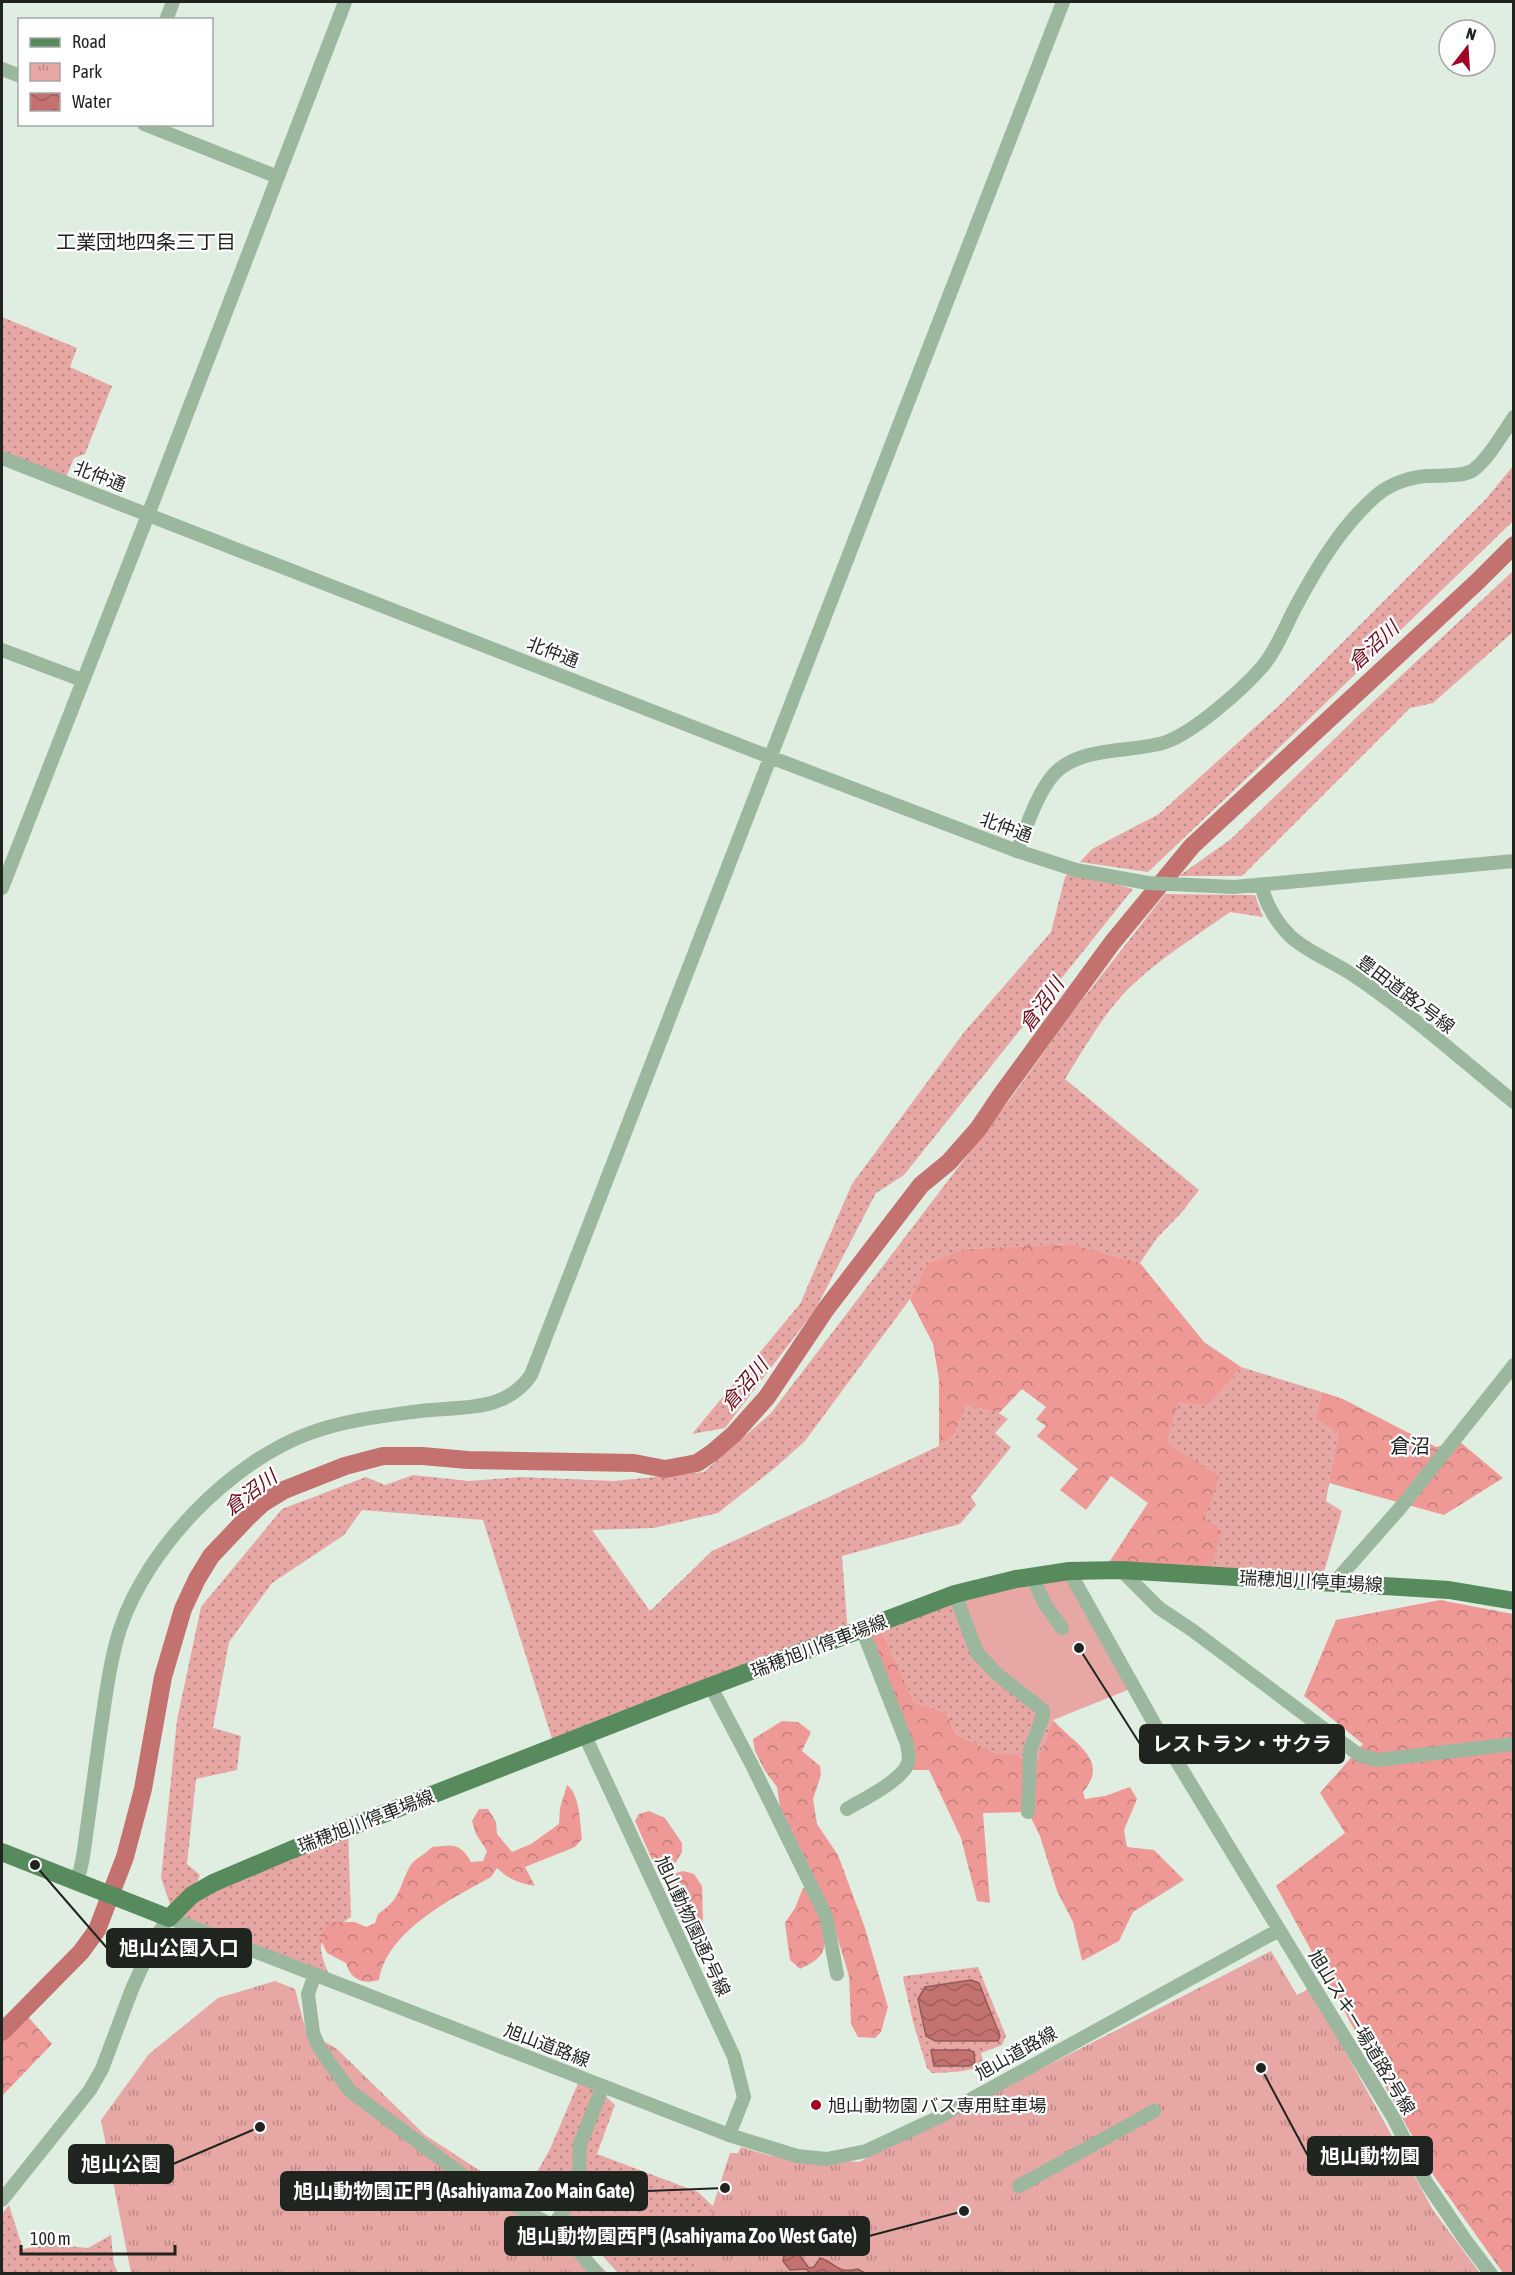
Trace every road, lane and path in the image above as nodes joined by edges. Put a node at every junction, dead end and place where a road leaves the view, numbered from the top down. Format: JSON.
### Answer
{"nodes":[{"id":1,"x":173,"y":2,"type":"edge"},
{"id":2,"x":345,"y":2,"type":"edge"},
{"id":3,"x":1063,"y":2,"type":"edge"},
{"id":4,"x":167,"y":18,"type":"edge"},
{"id":5,"x":2,"y":69,"type":"edge"},
{"id":6,"x":18,"y":75,"type":"edge"},
{"id":7,"x":149,"y":126,"type":"edge"},
{"id":8,"x":278,"y":177,"type":"junction"},
{"id":9,"x":1514,"y":417,"type":"edge"},
{"id":10,"x":2,"y":458,"type":"edge"},
{"id":11,"x":148,"y":514,"type":"junction"},
{"id":12,"x":2,"y":650,"type":"edge"},
{"id":13,"x":82,"y":680,"type":"junction"},
{"id":14,"x":770,"y":758,"type":"junction"},
{"id":15,"x":1017,"y":851,"type":"junction"},
{"id":16,"x":1514,"y":861,"type":"edge"},
{"id":17,"x":1261,"y":885,"type":"junction"},
{"id":18,"x":2,"y":888,"type":"edge"},
{"id":19,"x":1514,"y":1102,"type":"edge"},
{"id":20,"x":1514,"y":1365,"type":"edge"},
{"id":21,"x":1121,"y":1570,"type":"junction"},
{"id":22,"x":1069,"y":1571,"type":"junction"},
{"id":23,"x":1032,"y":1576,"type":"junction"},
{"id":24,"x":1334,"y":1583,"type":"junction"},
{"id":25,"x":955,"y":1594,"type":"junction"},
{"id":26,"x":1514,"y":1601,"type":"edge"},
{"id":27,"x":1062,"y":1628,"type":"dead end"},
{"id":28,"x":862,"y":1629,"type":"junction"},
{"id":29,"x":711,"y":1687,"type":"junction"},
{"id":30,"x":585,"y":1736,"type":"junction"},
{"id":31,"x":1514,"y":1744,"type":"edge"},
{"id":32,"x":847,"y":1809,"type":"dead end"},
{"id":33,"x":1028,"y":1812,"type":"dead end"},
{"id":34,"x":2,"y":1852,"type":"edge"},
{"id":35,"x":82,"y":1884,"type":"junction"},
{"id":36,"x":169,"y":1918,"type":"junction"},
{"id":37,"x":1279,"y":1930,"type":"junction"},
{"id":38,"x":315,"y":1974,"type":"junction"},
{"id":39,"x":837,"y":1974,"type":"dead end"},
{"id":40,"x":603,"y":2086,"type":"junction"},
{"id":41,"x":1154,"y":2111,"type":"dead end"},
{"id":42,"x":729,"y":2135,"type":"junction"},
{"id":43,"x":1019,"y":2186,"type":"dead end"},
{"id":44,"x":2,"y":2200,"type":"edge"},
{"id":45,"x":553,"y":2226,"type":"junction"},
{"id":46,"x":597,"y":2274,"type":"edge"},
{"id":47,"x":1491,"y":2274,"type":"edge"}],
"edges":[{"from":1,"to":4,"type":"street"},
{"from":2,"to":8,"type":"street"},
{"from":3,"to":14,"type":"street"},
{"from":5,"to":6,"type":"street"},
{"from":7,"to":8,"type":"street"},
{"from":8,"to":11,"type":"street"},
{"from":9,"to":15,"type":"street"},
{"from":10,"to":11,"type":"street","name":"北仲通"},
{"from":11,"to":13,"type":"street"},
{"from":11,"to":14,"type":"street","name":"北仲通"},
{"from":12,"to":13,"type":"street"},
{"from":13,"to":18,"type":"street"},
{"from":14,"to":15,"type":"street","name":"北仲通"},
{"from":14,"to":35,"type":"street"},
{"from":15,"to":17,"type":"street","name":"北仲通"},
{"from":16,"to":17,"type":"street","name":"北仲通"},
{"from":17,"to":19,"type":"street","name":"豊田道路2号線"},
{"from":20,"to":24,"type":"street"},
{"from":21,"to":22,"type":"main road","name":"瑞穂旭川停車場線"},
{"from":21,"to":24,"type":"main road","name":"瑞穂旭川停車場線"},
{"from":21,"to":31,"type":"street"},
{"from":22,"to":23,"type":"main road","name":"瑞穂旭川停車場線"},
{"from":22,"to":37,"type":"street"},
{"from":23,"to":25,"type":"main road","name":"瑞穂旭川停車場線"},
{"from":23,"to":27,"type":"street"},
{"from":24,"to":26,"type":"main road","name":"瑞穂旭川停車場線"},
{"from":25,"to":28,"type":"main road","name":"瑞穂旭川停車場線"},
{"from":25,"to":33,"type":"street"},
{"from":28,"to":29,"type":"main road","name":"瑞穂旭川停車場線"},
{"from":28,"to":32,"type":"street"},
{"from":29,"to":30,"type":"main road","name":"瑞穂旭川停車場線"},
{"from":29,"to":39,"type":"street"},
{"from":30,"to":36,"type":"main road","name":"瑞穂旭川停車場線"},
{"from":30,"to":42,"type":"street","name":"旭山動物園通2号線"},
{"from":34,"to":35,"type":"main road"},
{"from":35,"to":36,"type":"main road"},
{"from":36,"to":38,"type":"street","name":"旭山道路線"},
{"from":36,"to":44,"type":"street"},
{"from":37,"to":42,"type":"street","name":"旭山道路線"},
{"from":37,"to":47,"type":"street","name":"旭山スキー場道路2号線"},
{"from":38,"to":40,"type":"street","name":"旭山道路線"},
{"from":38,"to":45,"type":"street"},
{"from":40,"to":42,"type":"street","name":"旭山道路線"},
{"from":40,"to":45,"type":"street"},
{"from":41,"to":43,"type":"street"},
{"from":45,"to":46,"type":"street"}]}
